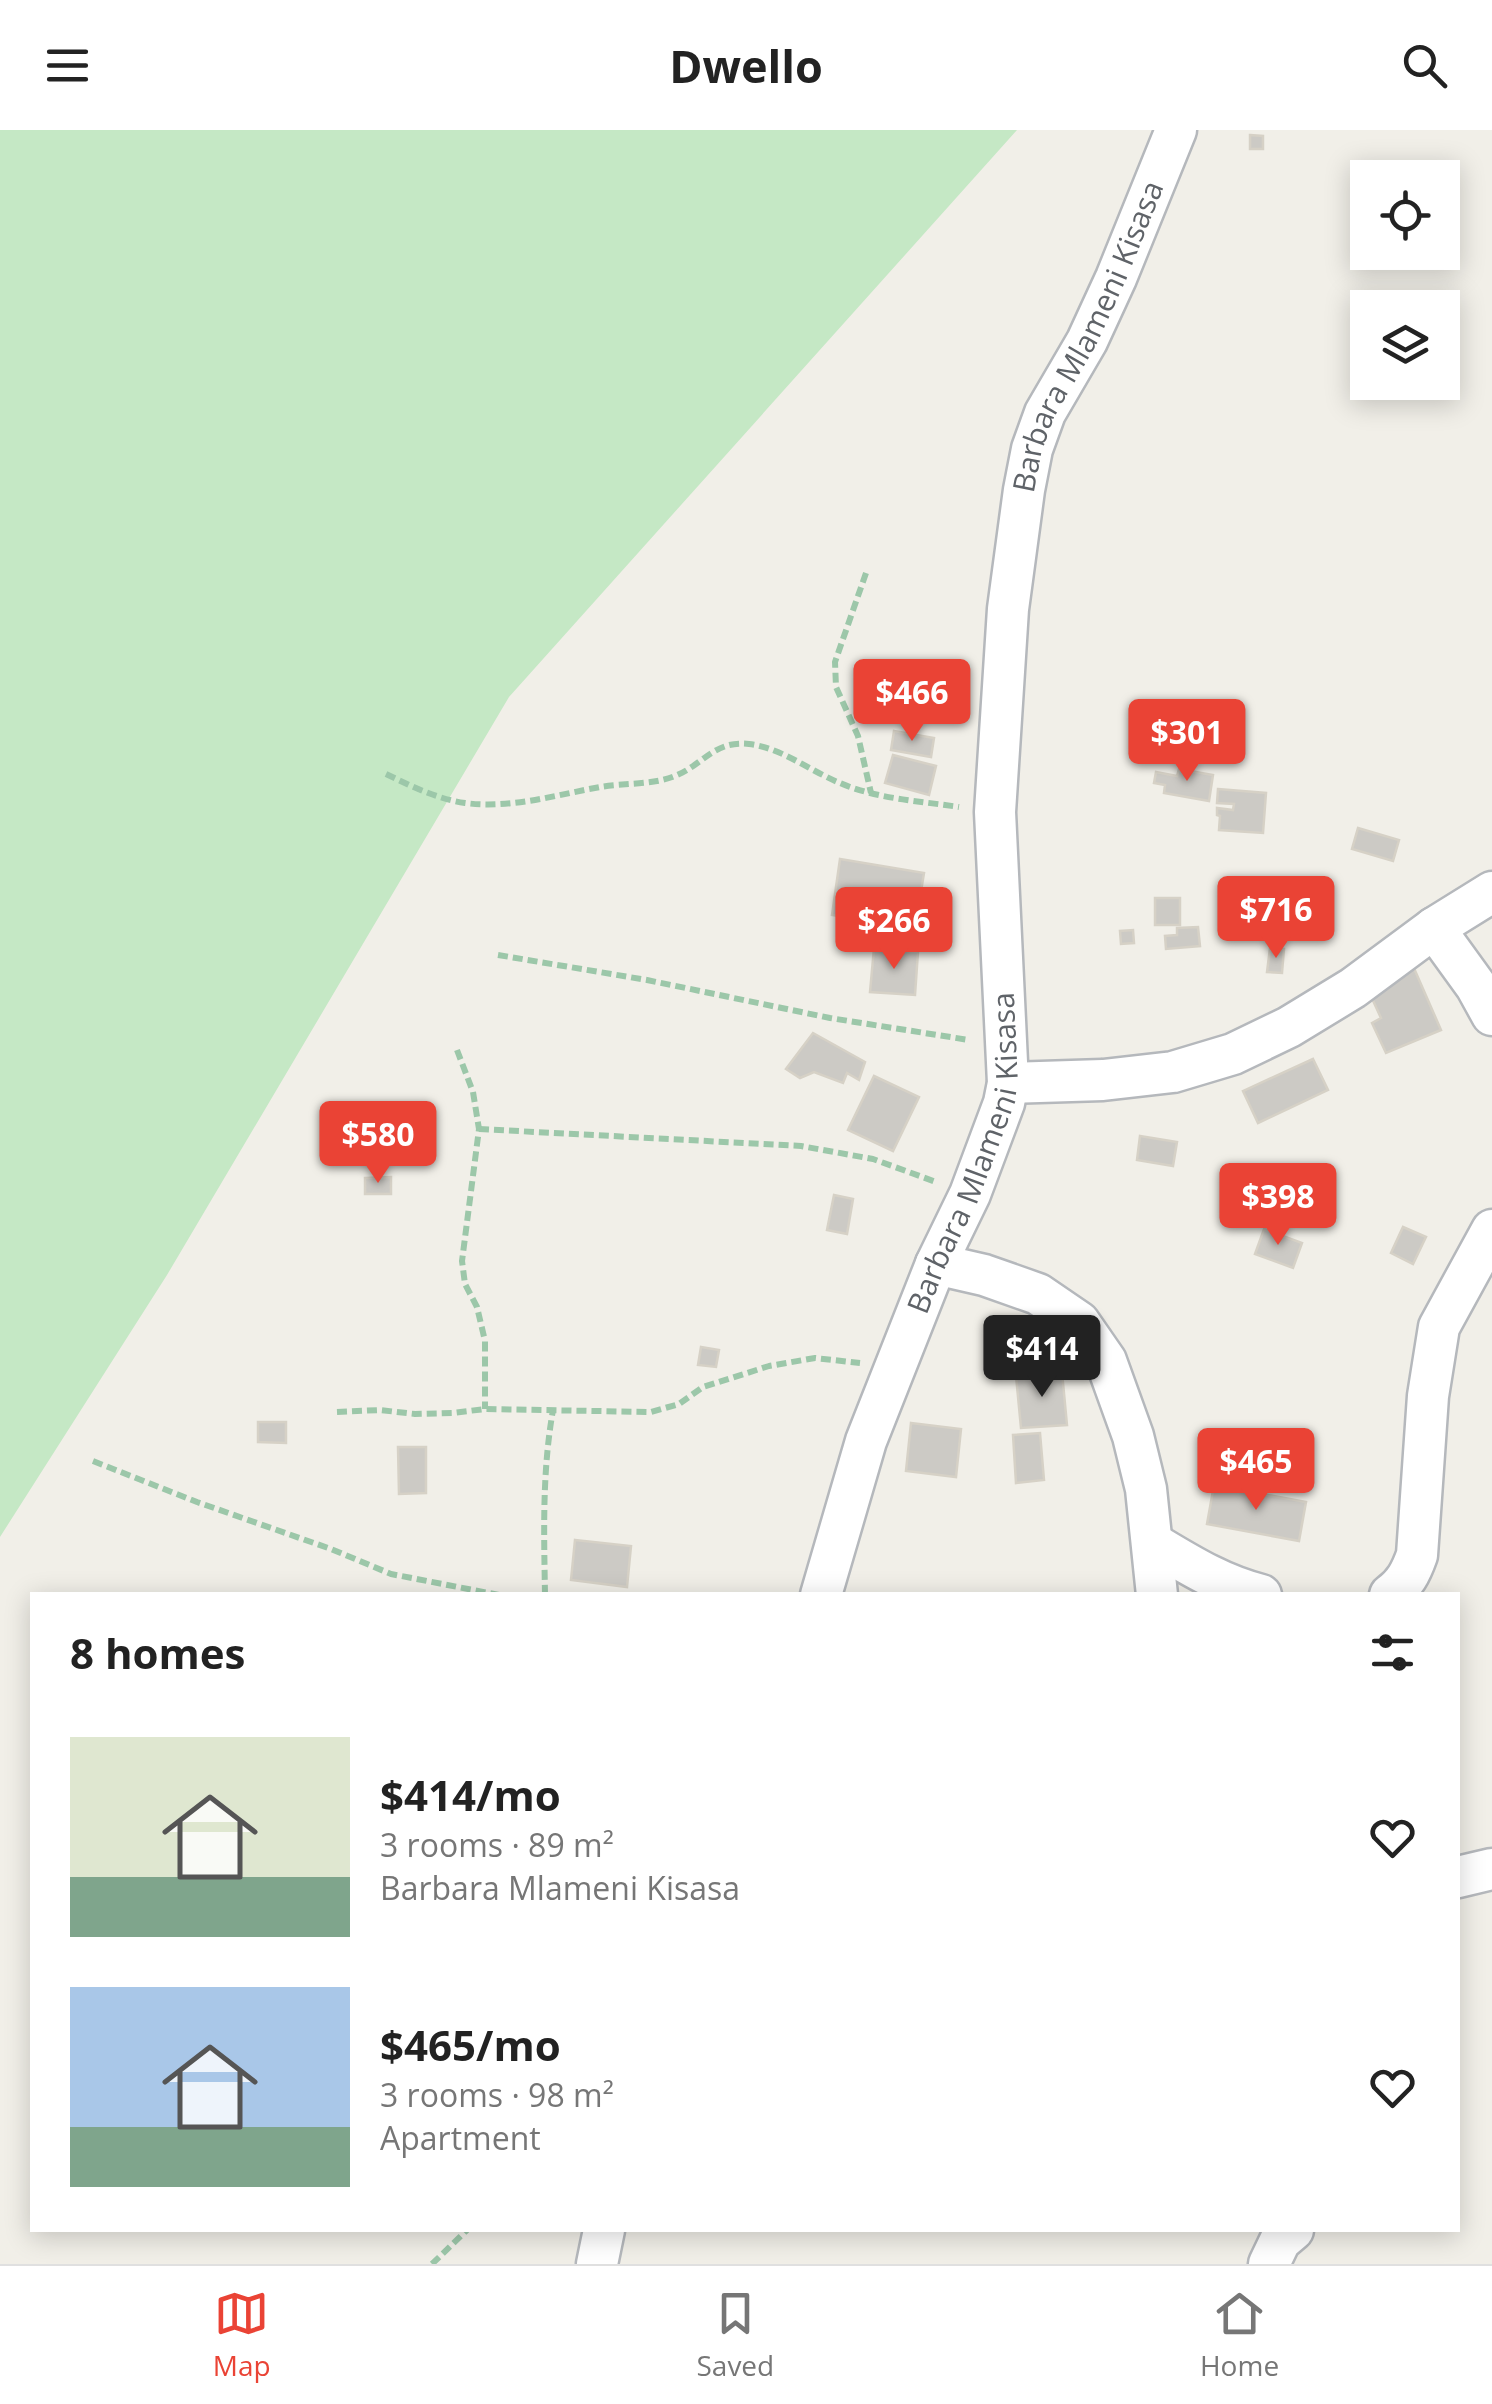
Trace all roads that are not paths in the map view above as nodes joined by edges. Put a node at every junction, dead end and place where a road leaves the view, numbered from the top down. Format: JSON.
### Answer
{"nodes":[{"id":1,"x":1176,"y":130,"type":"edge"},
{"id":2,"x":1492,"y":892,"type":"edge"},
{"id":3,"x":1434,"y":928,"type":"junction"},
{"id":4,"x":1492,"y":1015,"type":"edge"},
{"id":5,"x":1007,"y":1064,"type":"junction"},
{"id":6,"x":1492,"y":1230,"type":"edge"},
{"id":7,"x":936,"y":1264,"type":"junction"},
{"id":8,"x":1154,"y":1544,"type":"junction"},
{"id":9,"x":822,"y":1592,"type":"edge"},
{"id":10,"x":1157,"y":1592,"type":"edge"},
{"id":11,"x":1252,"y":1592,"type":"edge"},
{"id":12,"x":1394,"y":1592,"type":"edge"},
{"id":13,"x":1492,"y":1869,"type":"edge"},
{"id":14,"x":1460,"y":1877,"type":"edge"},
{"id":15,"x":604,"y":2232,"type":"edge"},
{"id":16,"x":1291,"y":2232,"type":"edge"},
{"id":17,"x":597,"y":2264,"type":"edge"},
{"id":18,"x":1269,"y":2264,"type":"edge"}],
"edges":[{"from":1,"to":5,"type":"street","name":"Barbara Mlameni Kisasa"},
{"from":2,"to":3,"type":"street"},
{"from":3,"to":4,"type":"street"},
{"from":3,"to":5,"type":"street"},
{"from":5,"to":7,"type":"street","name":"Barbara Mlameni Kisasa"},
{"from":6,"to":12,"type":"street"},
{"from":7,"to":8,"type":"street"},
{"from":7,"to":9,"type":"street","name":"Barbara Mlameni Kisasa"},
{"from":8,"to":10,"type":"street"},
{"from":8,"to":11,"type":"street"},
{"from":13,"to":14,"type":"street"},
{"from":15,"to":17,"type":"street"},
{"from":16,"to":18,"type":"street"}]}
